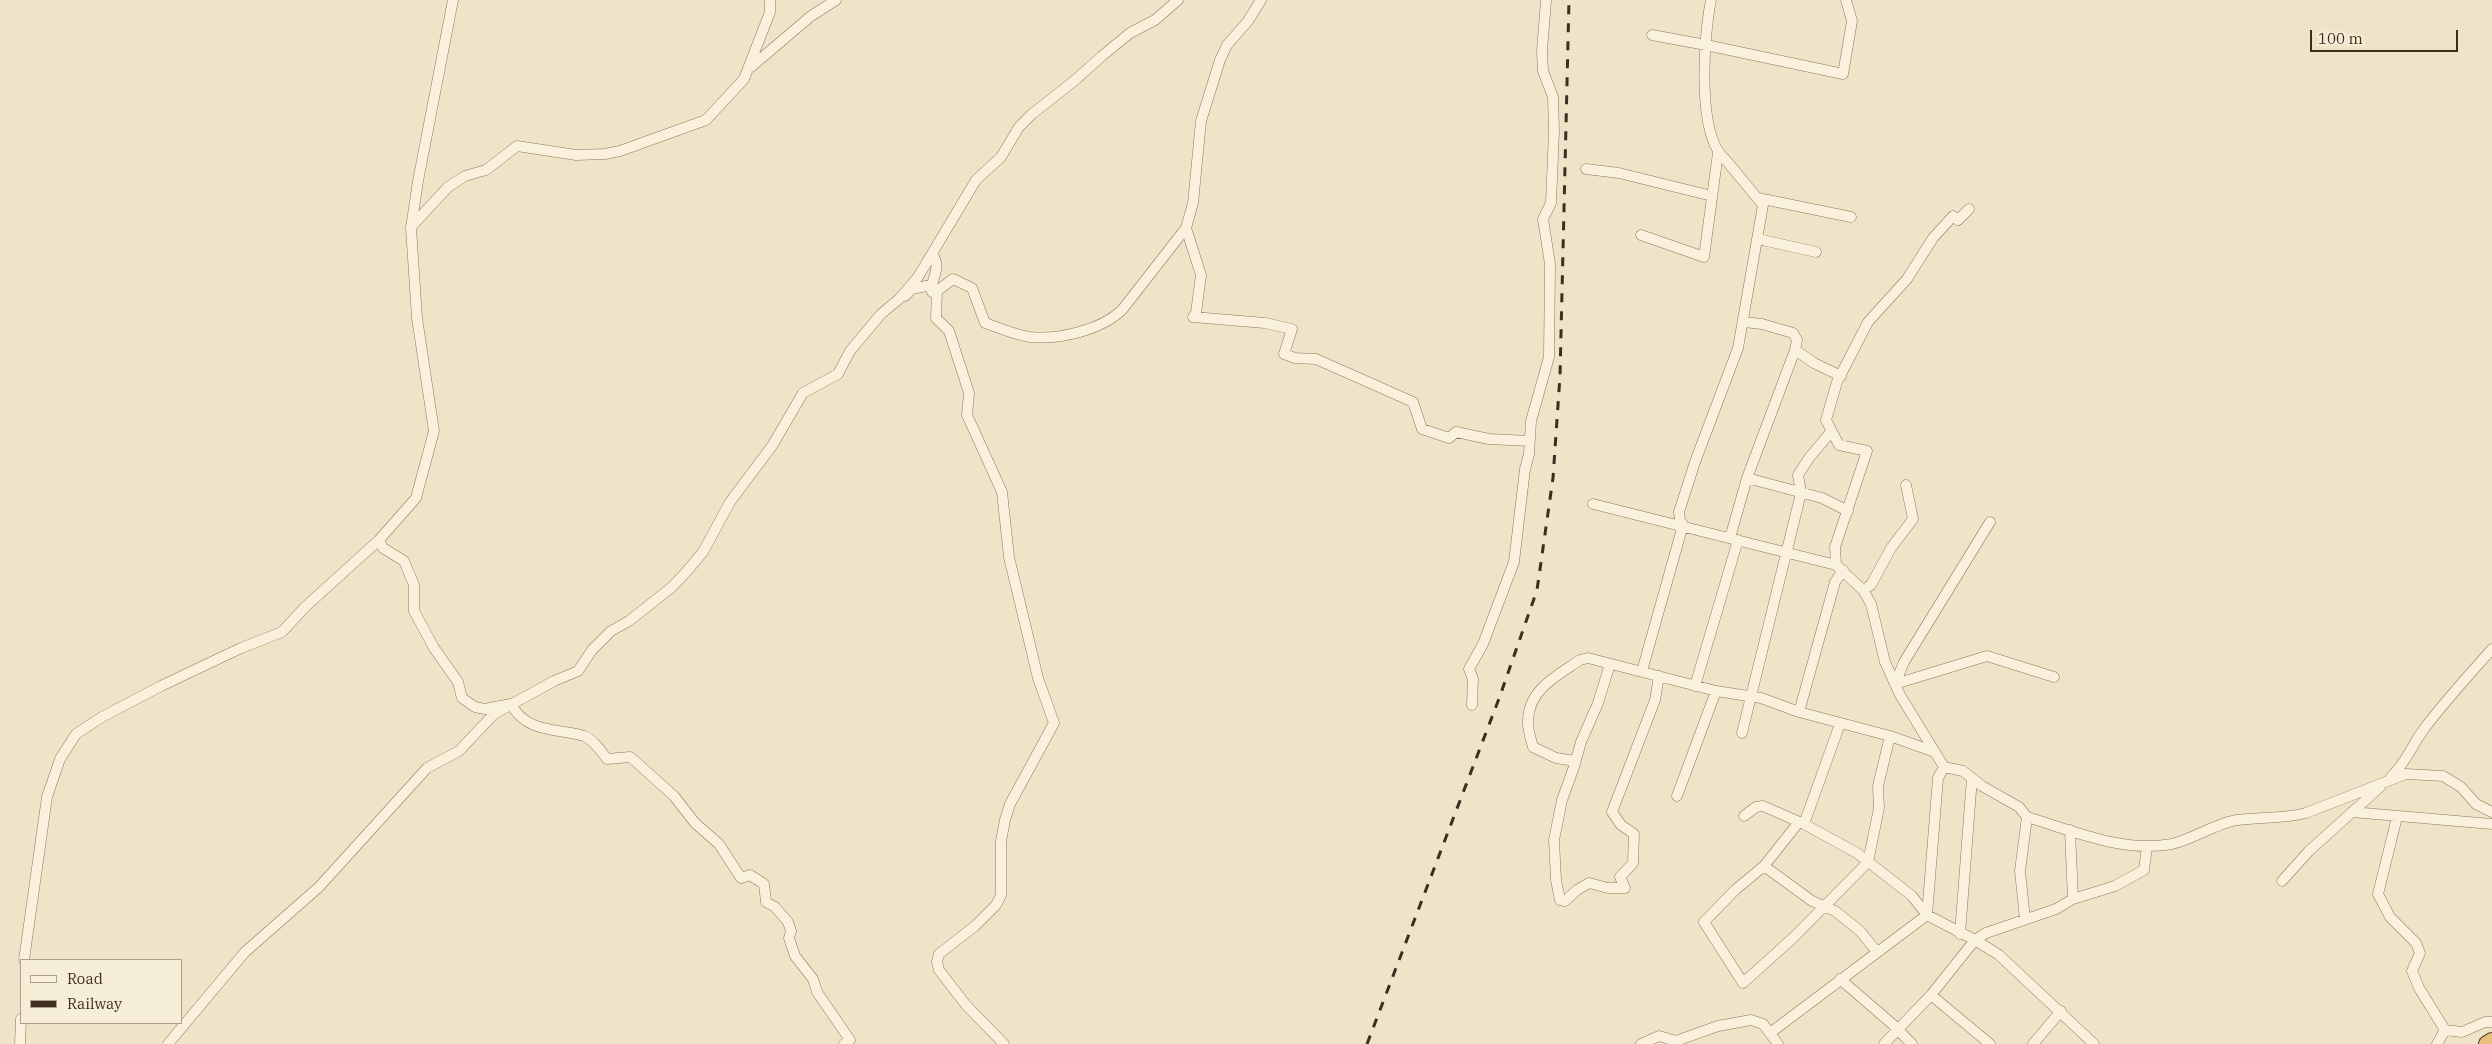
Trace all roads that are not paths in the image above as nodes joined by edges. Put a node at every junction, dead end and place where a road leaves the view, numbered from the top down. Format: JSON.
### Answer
{"nodes":[{"id":1,"x":453,"y":0,"type":"edge"},
{"id":2,"x":770,"y":0,"type":"edge"},
{"id":3,"x":836,"y":0,"type":"edge"},
{"id":4,"x":1178,"y":0,"type":"edge"},
{"id":5,"x":1261,"y":0,"type":"edge"},
{"id":6,"x":1546,"y":0,"type":"edge"},
{"id":7,"x":1711,"y":0,"type":"edge"},
{"id":8,"x":1846,"y":0,"type":"edge"},
{"id":9,"x":1652,"y":36,"type":"dead end"},
{"id":10,"x":1706,"y":45,"type":"junction"},
{"id":11,"x":748,"y":72,"type":"junction"},
{"id":12,"x":1718,"y":153,"type":"junction"},
{"id":13,"x":1586,"y":170,"type":"dead end"},
{"id":14,"x":1712,"y":196,"type":"junction"},
{"id":15,"x":1758,"y":198,"type":"junction"},
{"id":16,"x":1969,"y":209,"type":"dead end"},
{"id":17,"x":1851,"y":217,"type":"dead end"},
{"id":18,"x":411,"y":228,"type":"junction"},
{"id":19,"x":1186,"y":228,"type":"junction"},
{"id":20,"x":1641,"y":236,"type":"dead end"},
{"id":21,"x":1758,"y":239,"type":"junction"},
{"id":22,"x":1816,"y":252,"type":"dead end"},
{"id":23,"x":932,"y":254,"type":"junction"},
{"id":24,"x":934,"y":288,"type":"junction"},
{"id":25,"x":899,"y":299,"type":"junction"},
{"id":26,"x":1744,"y":322,"type":"junction"},
{"id":27,"x":1795,"y":350,"type":"junction"},
{"id":28,"x":1841,"y":376,"type":"junction"},
{"id":29,"x":1831,"y":432,"type":"junction"},
{"id":30,"x":1529,"y":441,"type":"junction"},
{"id":31,"x":1747,"y":478,"type":"junction"},
{"id":32,"x":1906,"y":485,"type":"dead end"},
{"id":33,"x":1801,"y":493,"type":"junction"},
{"id":34,"x":1593,"y":504,"type":"dead end"},
{"id":35,"x":1848,"y":511,"type":"junction"},
{"id":36,"x":1990,"y":522,"type":"dead end"},
{"id":37,"x":1684,"y":525,"type":"junction"},
{"id":38,"x":1734,"y":539,"type":"junction"},
{"id":39,"x":379,"y":540,"type":"junction"},
{"id":40,"x":1787,"y":553,"type":"junction"},
{"id":41,"x":1839,"y":568,"type":"junction"},
{"id":42,"x":1863,"y":590,"type":"junction"},
{"id":43,"x":2492,"y":649,"type":"edge"},
{"id":44,"x":1610,"y":664,"type":"junction"},
{"id":45,"x":1642,"y":671,"type":"junction"},
{"id":46,"x":1659,"y":676,"type":"junction"},
{"id":47,"x":2054,"y":677,"type":"dead end"},
{"id":48,"x":1895,"y":684,"type":"junction"},
{"id":49,"x":1695,"y":686,"type":"junction"},
{"id":50,"x":1716,"y":691,"type":"junction"},
{"id":51,"x":1750,"y":696,"type":"junction"},
{"id":52,"x":511,"y":704,"type":"junction"},
{"id":53,"x":1472,"y":705,"type":"dead end"},
{"id":54,"x":1799,"y":712,"type":"junction"},
{"id":55,"x":1840,"y":724,"type":"junction"},
{"id":56,"x":1742,"y":733,"type":"dead end"},
{"id":57,"x":1890,"y":736,"type":"junction"},
{"id":58,"x":1935,"y":752,"type":"junction"},
{"id":59,"x":1575,"y":761,"type":"junction"},
{"id":60,"x":1944,"y":767,"type":"junction"},
{"id":61,"x":1972,"y":778,"type":"junction"},
{"id":62,"x":2388,"y":780,"type":"junction"},
{"id":63,"x":1677,"y":796,"type":"dead end"},
{"id":64,"x":2352,"y":812,"type":"junction"},
{"id":65,"x":2492,"y":812,"type":"edge"},
{"id":66,"x":1744,"y":816,"type":"dead end"},
{"id":67,"x":2027,"y":817,"type":"junction"},
{"id":68,"x":2398,"y":817,"type":"junction"},
{"id":69,"x":1801,"y":823,"type":"junction"},
{"id":70,"x":2492,"y":824,"type":"edge"},
{"id":71,"x":2070,"y":830,"type":"junction"},
{"id":72,"x":2147,"y":846,"type":"junction"},
{"id":73,"x":1868,"y":862,"type":"junction"},
{"id":74,"x":1764,"y":866,"type":"junction"},
{"id":75,"x":2282,"y":881,"type":"dead end"},
{"id":76,"x":2073,"y":899,"type":"junction"},
{"id":77,"x":1826,"y":905,"type":"junction"},
{"id":78,"x":1927,"y":915,"type":"junction"},
{"id":79,"x":2025,"y":919,"type":"junction"},
{"id":80,"x":1960,"y":934,"type":"junction"},
{"id":81,"x":1975,"y":940,"type":"junction"},
{"id":82,"x":1877,"y":952,"type":"junction"},
{"id":83,"x":24,"y":959,"type":"edge"},
{"id":84,"x":1840,"y":980,"type":"junction"},
{"id":85,"x":1931,"y":995,"type":"junction"},
{"id":86,"x":2061,"y":1011,"type":"junction"},
{"id":87,"x":2492,"y":1022,"type":"edge"},
{"id":88,"x":21,"y":1024,"type":"edge"},
{"id":89,"x":1898,"y":1029,"type":"junction"},
{"id":90,"x":2445,"y":1030,"type":"junction"},
{"id":91,"x":1770,"y":1033,"type":"junction"},
{"id":92,"x":2492,"y":1041,"type":"edge"},
{"id":93,"x":20,"y":1044,"type":"edge"},
{"id":94,"x":168,"y":1044,"type":"edge"},
{"id":95,"x":844,"y":1044,"type":"edge"},
{"id":96,"x":1004,"y":1044,"type":"edge"},
{"id":97,"x":1641,"y":1044,"type":"edge"},
{"id":98,"x":1778,"y":1044,"type":"edge"},
{"id":99,"x":1884,"y":1044,"type":"edge"},
{"id":100,"x":1912,"y":1044,"type":"edge"},
{"id":101,"x":1990,"y":1044,"type":"edge"},
{"id":102,"x":2033,"y":1044,"type":"edge"},
{"id":103,"x":2094,"y":1044,"type":"edge"},
{"id":104,"x":2437,"y":1044,"type":"edge"},
{"id":105,"x":2487,"y":1044,"type":"edge"}],
"edges":[{"from":1,"to":18,"type":"street"},
{"from":2,"to":11,"type":"street"},
{"from":3,"to":11,"type":"street"},
{"from":4,"to":23,"type":"street"},
{"from":5,"to":19,"type":"street"},
{"from":6,"to":30,"type":"street"},
{"from":7,"to":10,"type":"street"},
{"from":8,"to":10,"type":"street"},
{"from":9,"to":10,"type":"street"},
{"from":10,"to":12,"type":"street"},
{"from":11,"to":18,"type":"street"},
{"from":12,"to":14,"type":"street"},
{"from":12,"to":15,"type":"street"},
{"from":13,"to":14,"type":"street"},
{"from":14,"to":20,"type":"street"},
{"from":15,"to":17,"type":"street"},
{"from":15,"to":21,"type":"street"},
{"from":16,"to":28,"type":"street"},
{"from":18,"to":39,"type":"street"},
{"from":19,"to":24,"type":"street"},
{"from":19,"to":30,"type":"street"},
{"from":21,"to":22,"type":"street"},
{"from":21,"to":26,"type":"street"},
{"from":23,"to":24,"type":"street"},
{"from":23,"to":25,"type":"street"},
{"from":24,"to":25,"type":"street"},
{"from":24,"to":96,"type":"street"},
{"from":25,"to":52,"type":"street"},
{"from":26,"to":27,"type":"street"},
{"from":26,"to":37,"type":"street"},
{"from":27,"to":28,"type":"street"},
{"from":27,"to":31,"type":"street"},
{"from":28,"to":29,"type":"street"},
{"from":29,"to":33,"type":"street"},
{"from":29,"to":35,"type":"street"},
{"from":30,"to":53,"type":"street"},
{"from":31,"to":33,"type":"street"},
{"from":31,"to":38,"type":"street"},
{"from":32,"to":42,"type":"street"},
{"from":33,"to":35,"type":"street"},
{"from":33,"to":40,"type":"street"},
{"from":34,"to":37,"type":"street"},
{"from":35,"to":41,"type":"street"},
{"from":36,"to":48,"type":"street"},
{"from":37,"to":38,"type":"street"},
{"from":37,"to":45,"type":"street"},
{"from":38,"to":40,"type":"street"},
{"from":38,"to":49,"type":"street"},
{"from":39,"to":52,"type":"street"},
{"from":39,"to":83,"type":"street"},
{"from":40,"to":41,"type":"street"},
{"from":40,"to":51,"type":"street"},
{"from":41,"to":42,"type":"street"},
{"from":41,"to":54,"type":"street"},
{"from":42,"to":48,"type":"street"},
{"from":43,"to":62,"type":"street"},
{"from":44,"to":45,"type":"street"},
{"from":44,"to":59,"type":"street"},
{"from":44,"to":59,"type":"street"},
{"from":45,"to":46,"type":"street"},
{"from":46,"to":49,"type":"street"},
{"from":46,"to":59,"type":"street"},
{"from":47,"to":48,"type":"street"},
{"from":48,"to":58,"type":"street"},
{"from":49,"to":50,"type":"street"},
{"from":50,"to":51,"type":"street"},
{"from":50,"to":63,"type":"street"},
{"from":51,"to":54,"type":"street"},
{"from":51,"to":56,"type":"street"},
{"from":52,"to":94,"type":"street"},
{"from":52,"to":95,"type":"street"},
{"from":54,"to":55,"type":"street"},
{"from":55,"to":57,"type":"street"},
{"from":55,"to":69,"type":"street"},
{"from":57,"to":58,"type":"street"},
{"from":57,"to":73,"type":"street"},
{"from":58,"to":60,"type":"street"},
{"from":60,"to":61,"type":"street"},
{"from":60,"to":78,"type":"street"},
{"from":61,"to":67,"type":"street"},
{"from":61,"to":80,"type":"street"},
{"from":62,"to":64,"type":"street"},
{"from":62,"to":65,"type":"street"},
{"from":62,"to":72,"type":"street"},
{"from":64,"to":68,"type":"street"},
{"from":64,"to":75,"type":"street"},
{"from":66,"to":69,"type":"street"},
{"from":67,"to":71,"type":"street"},
{"from":67,"to":79,"type":"street"},
{"from":68,"to":70,"type":"street"},
{"from":68,"to":90,"type":"street"},
{"from":69,"to":73,"type":"street"},
{"from":69,"to":74,"type":"street"},
{"from":71,"to":72,"type":"street"},
{"from":71,"to":76,"type":"street"},
{"from":72,"to":76,"type":"street"},
{"from":73,"to":77,"type":"street"},
{"from":73,"to":78,"type":"street"},
{"from":74,"to":77,"type":"street"},
{"from":74,"to":77,"type":"street"},
{"from":76,"to":79,"type":"street"},
{"from":77,"to":82,"type":"street"},
{"from":78,"to":80,"type":"street"},
{"from":78,"to":82,"type":"street"},
{"from":79,"to":81,"type":"street"},
{"from":80,"to":81,"type":"street"},
{"from":81,"to":85,"type":"street"},
{"from":81,"to":86,"type":"street"},
{"from":82,"to":84,"type":"street"},
{"from":84,"to":89,"type":"street"},
{"from":84,"to":91,"type":"street"},
{"from":85,"to":89,"type":"street"},
{"from":85,"to":101,"type":"street"},
{"from":86,"to":102,"type":"street"},
{"from":86,"to":103,"type":"street"},
{"from":87,"to":90,"type":"street"},
{"from":88,"to":93,"type":"street"},
{"from":89,"to":99,"type":"street"},
{"from":89,"to":100,"type":"street"},
{"from":90,"to":104,"type":"street"},
{"from":91,"to":97,"type":"street"},
{"from":91,"to":98,"type":"street"},
{"from":92,"to":105,"type":"highway"}]}
